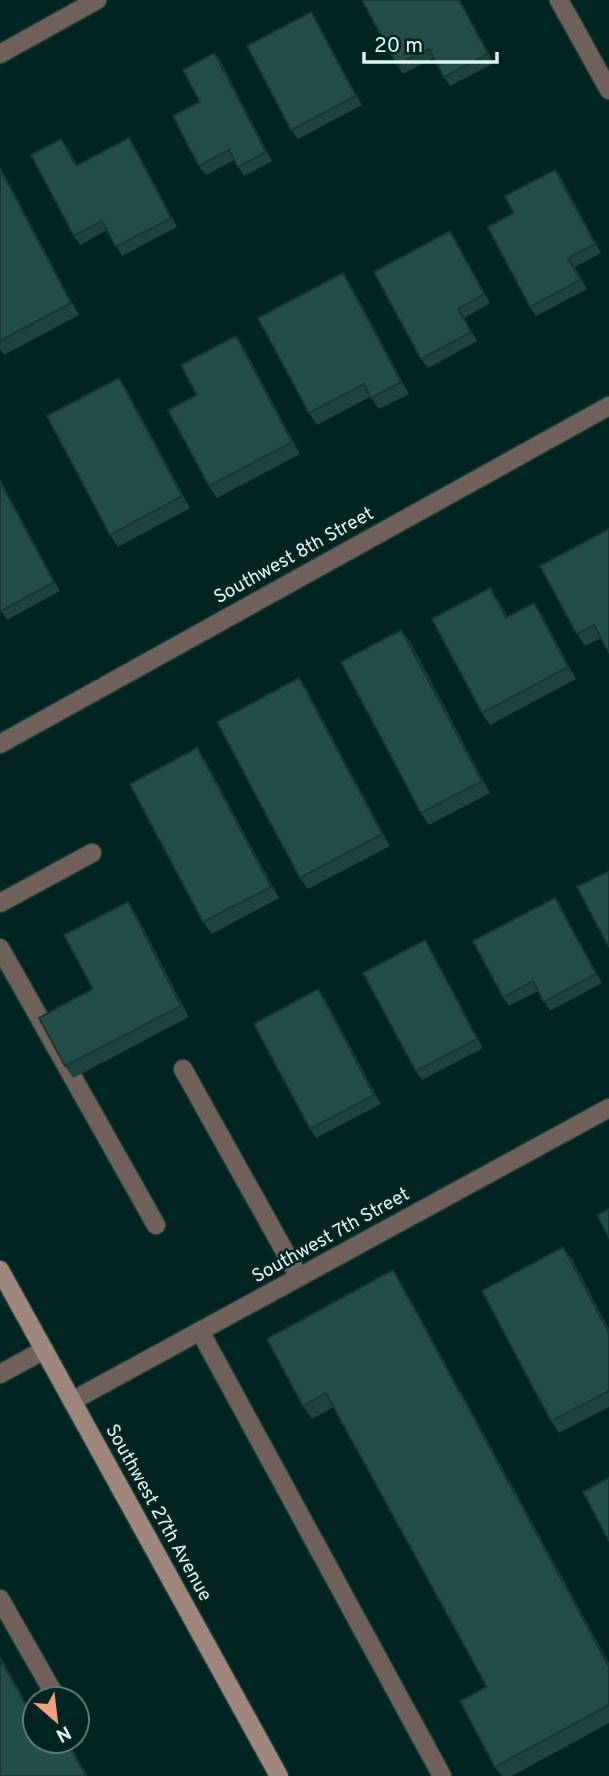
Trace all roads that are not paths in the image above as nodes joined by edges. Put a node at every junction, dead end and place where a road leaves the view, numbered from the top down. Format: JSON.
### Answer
{"nodes":[{"id":1,"x":97,"y":0,"type":"edge"},
{"id":2,"x":559,"y":0,"type":"edge"},
{"id":3,"x":0,"y":54,"type":"edge"},
{"id":4,"x":609,"y":90,"type":"edge"},
{"id":5,"x":609,"y":406,"type":"edge"},
{"id":6,"x":0,"y":744,"type":"edge"},
{"id":7,"x":92,"y":853,"type":"dead end"},
{"id":8,"x":0,"y":904,"type":"edge"},
{"id":9,"x":0,"y":948,"type":"edge"},
{"id":10,"x":183,"y":1069,"type":"dead end"},
{"id":11,"x":609,"y":1108,"type":"edge"},
{"id":12,"x":156,"y":1225,"type":"dead end"},
{"id":13,"x":0,"y":1270,"type":"edge"},
{"id":14,"x":299,"y":1277,"type":"junction"},
{"id":15,"x":200,"y":1331,"type":"junction"},
{"id":16,"x":44,"y":1350,"type":"junction"},
{"id":17,"x":0,"y":1374,"type":"edge"},
{"id":18,"x":72,"y":1401,"type":"junction"},
{"id":19,"x":0,"y":1599,"type":"edge"},
{"id":20,"x":49,"y":1685,"type":"edge"},
{"id":21,"x":279,"y":1776,"type":"edge"},
{"id":22,"x":442,"y":1776,"type":"edge"}],
"edges":[{"from":1,"to":3,"type":"street"},
{"from":2,"to":4,"type":"street"},
{"from":5,"to":6,"type":"street","name":"Southwest 8th Street"},
{"from":7,"to":8,"type":"street"},
{"from":9,"to":12,"type":"street"},
{"from":10,"to":14,"type":"street"},
{"from":11,"to":14,"type":"street","name":"Southwest 7th Street"},
{"from":13,"to":16,"type":"street","name":"Southwest 27th Avenue"},
{"from":14,"to":15,"type":"street","name":"Southwest 7th Street"},
{"from":15,"to":18,"type":"street","name":"Southwest 7th Street"},
{"from":15,"to":22,"type":"street"},
{"from":16,"to":17,"type":"street"},
{"from":16,"to":18,"type":"street","name":"Southwest 27th Avenue"},
{"from":18,"to":21,"type":"street","name":"Southwest 27th Avenue"},
{"from":19,"to":20,"type":"street"}]}
